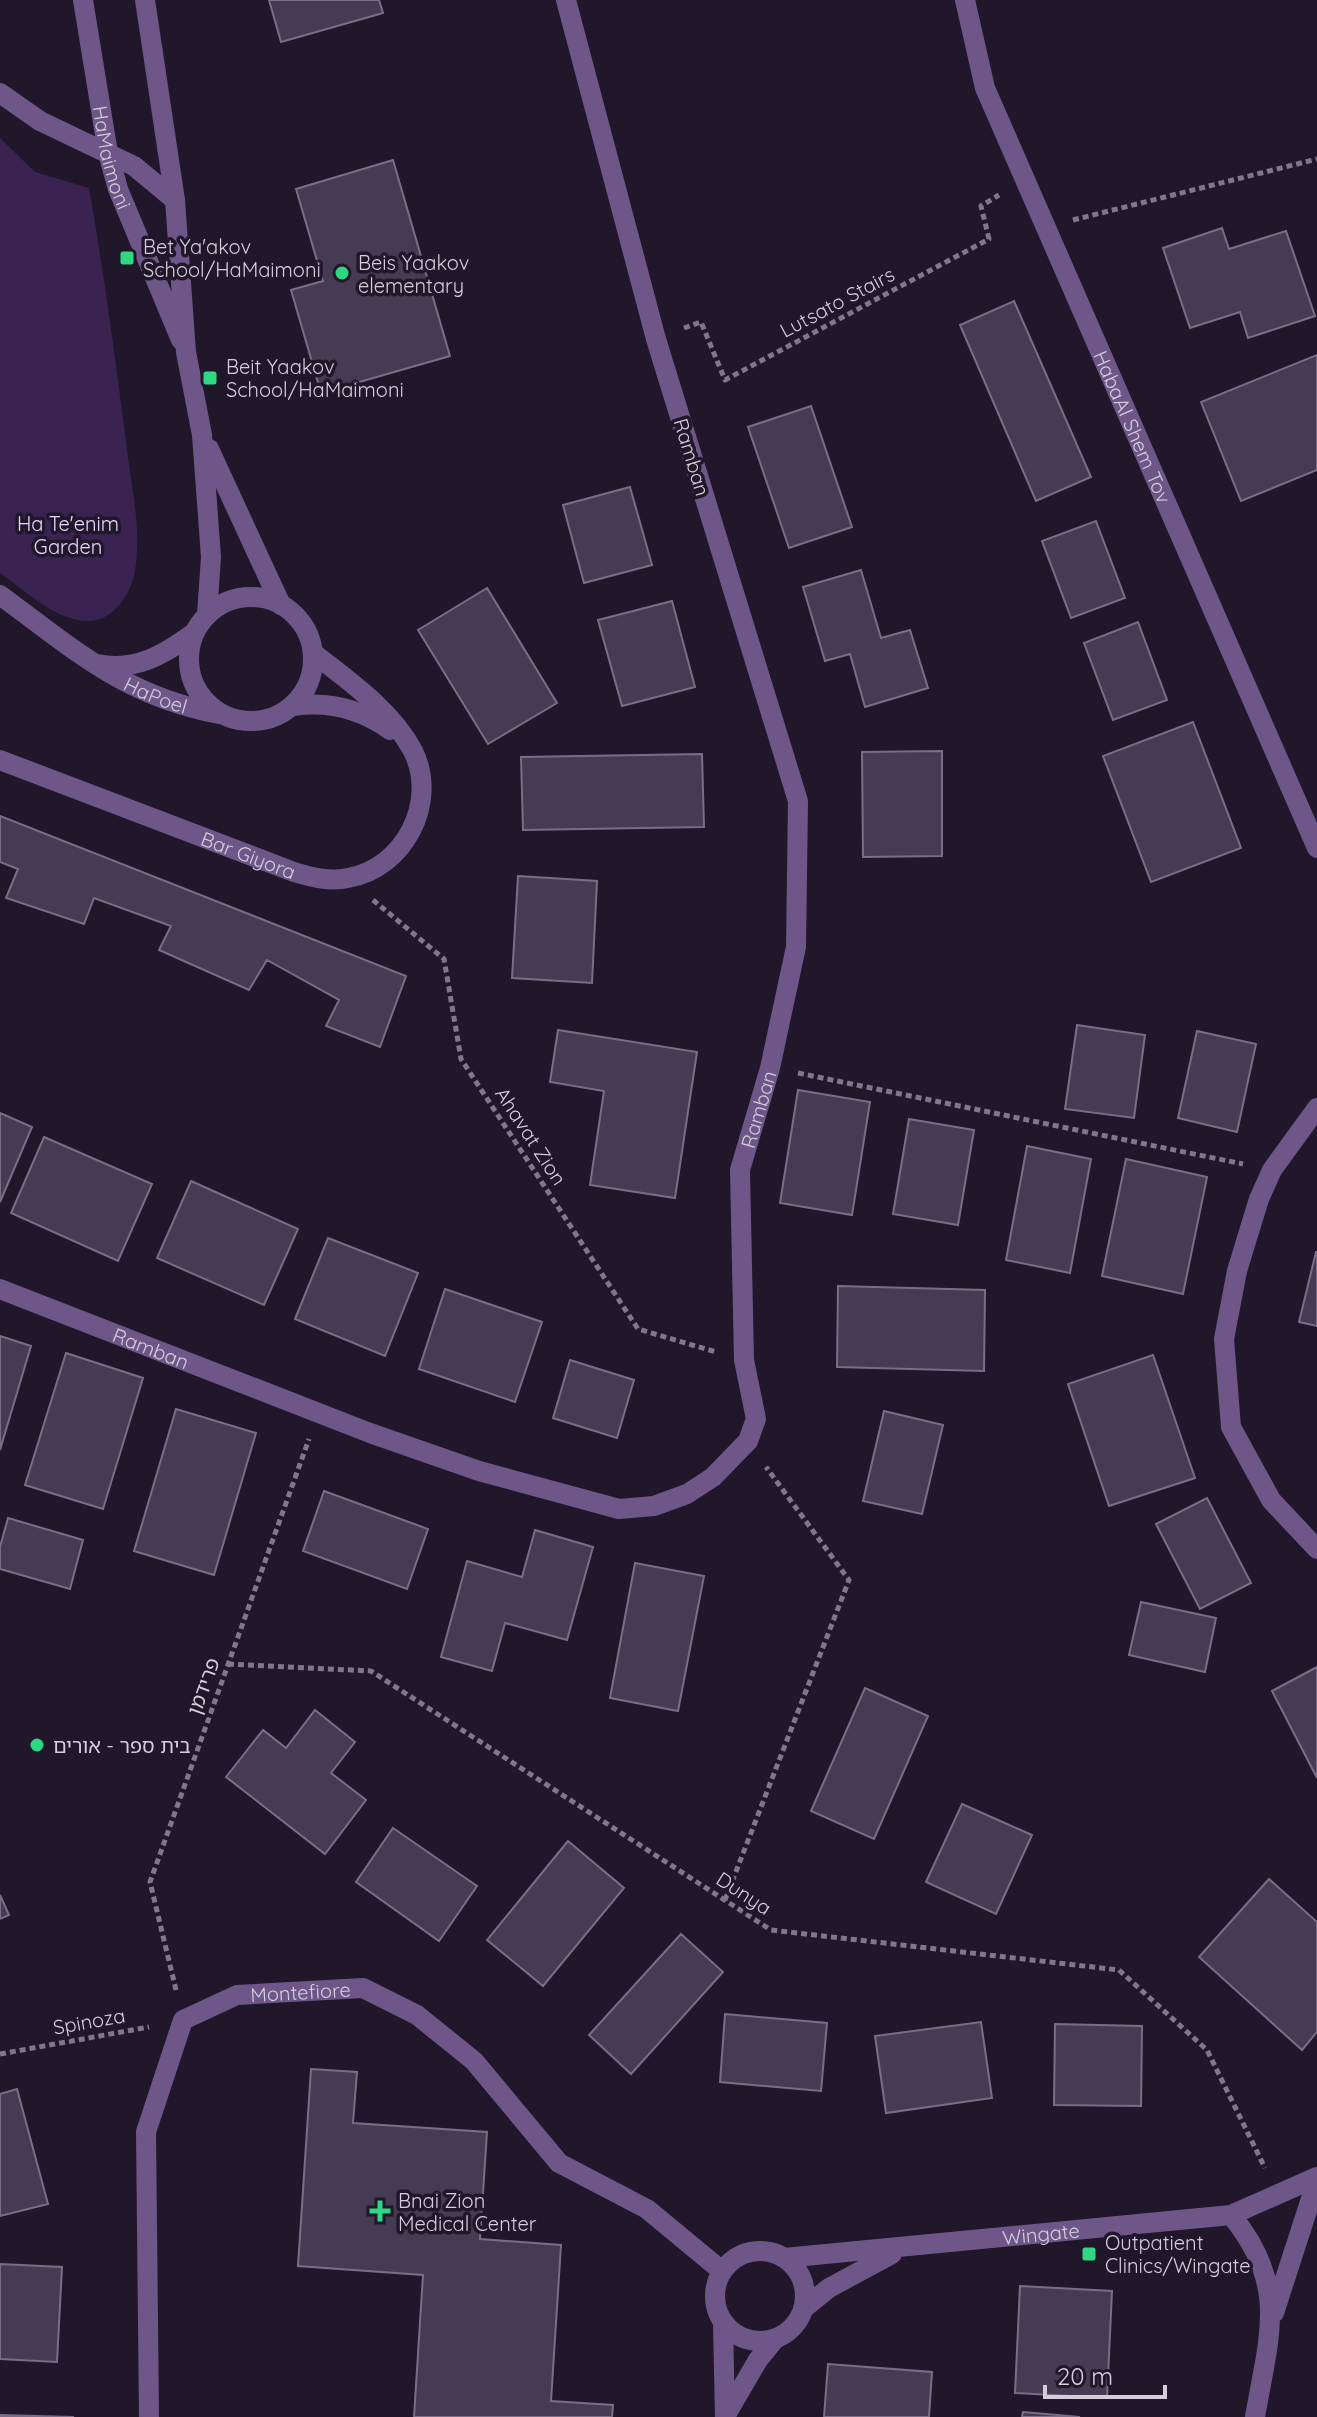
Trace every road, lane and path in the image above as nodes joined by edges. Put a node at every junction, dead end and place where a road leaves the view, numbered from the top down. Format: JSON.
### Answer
{"nodes":[{"id":1,"x":83,"y":0,"type":"edge"},
{"id":2,"x":145,"y":0,"type":"edge"},
{"id":3,"x":566,"y":0,"type":"edge"},
{"id":4,"x":965,"y":0,"type":"edge"},
{"id":5,"x":0,"y":93,"type":"edge"},
{"id":6,"x":108,"y":153,"type":"junction"},
{"id":7,"x":1317,"y":159,"type":"edge"},
{"id":8,"x":1024,"y":181,"type":"junction"},
{"id":9,"x":175,"y":200,"type":"junction"},
{"id":10,"x":1043,"y":228,"type":"junction"},
{"id":11,"x":656,"y":339,"type":"junction"},
{"id":12,"x":186,"y":352,"type":"junction"},
{"id":13,"x":202,"y":435,"type":"junction"},
{"id":14,"x":0,"y":595,"type":"edge"},
{"id":15,"x":281,"y":605,"type":"junction"},
{"id":16,"x":201,"y":624,"type":"junction"},
{"id":17,"x":313,"y":653,"type":"junction"},
{"id":18,"x":93,"y":663,"type":"junction"},
{"id":19,"x":293,"y":706,"type":"junction"},
{"id":20,"x":223,"y":715,"type":"junction"},
{"id":21,"x":413,"y":752,"type":"junction"},
{"id":22,"x":0,"y":760,"type":"edge"},
{"id":23,"x":1317,"y":848,"type":"edge"},
{"id":24,"x":348,"y":878,"type":"junction"},
{"id":25,"x":770,"y":1068,"type":"junction"},
{"id":26,"x":1317,"y":1108,"type":"edge"},
{"id":27,"x":1272,"y":1170,"type":"junction"},
{"id":28,"x":0,"y":1289,"type":"edge"},
{"id":29,"x":744,"y":1360,"type":"junction"},
{"id":30,"x":319,"y":1413,"type":"junction"},
{"id":31,"x":748,"y":1441,"type":"junction"},
{"id":32,"x":1317,"y":1549,"type":"edge"},
{"id":33,"x":228,"y":1664,"type":"junction"},
{"id":34,"x":725,"y":1900,"type":"junction"},
{"id":35,"x":183,"y":2020,"type":"junction"},
{"id":36,"x":0,"y":2054,"type":"edge"},
{"id":37,"x":1317,"y":2178,"type":"edge"},
{"id":38,"x":1277,"y":2194,"type":"junction"},
{"id":39,"x":1231,"y":2215,"type":"junction"},
{"id":40,"x":902,"y":2249,"type":"junction"},
{"id":41,"x":784,"y":2258,"type":"junction"},
{"id":42,"x":722,"y":2271,"type":"junction"},
{"id":43,"x":803,"y":2309,"type":"junction"},
{"id":44,"x":1273,"y":2317,"type":"junction"},
{"id":45,"x":723,"y":2323,"type":"junction"},
{"id":46,"x":775,"y":2339,"type":"junction"},
{"id":47,"x":149,"y":2417,"type":"edge"},
{"id":48,"x":725,"y":2417,"type":"edge"},
{"id":49,"x":1255,"y":2417,"type":"edge"}],
"edges":[{"from":1,"to":6,"type":"street","name":"HaMaimoni"},
{"from":2,"to":9,"type":"street","name":"HaMaimoni"},
{"from":3,"to":11,"type":"street","name":"Ramban"},
{"from":4,"to":8,"type":"street","name":"HabaAl Shem Tov"},
{"from":5,"to":6,"type":"street"},
{"from":6,"to":9,"type":"street"},
{"from":6,"to":12,"type":"street","name":"HaMaimoni"},
{"from":7,"to":10,"type":"path"},
{"from":8,"to":10,"type":"street","name":"HabaAl Shem Tov"},
{"from":8,"to":11,"type":"path","name":"Lutsato Stairs"},
{"from":9,"to":12,"type":"street","name":"HaMaimoni"},
{"from":10,"to":23,"type":"street","name":"HabaAl Shem Tov"},
{"from":11,"to":25,"type":"street","name":"Ramban"},
{"from":12,"to":13,"type":"street","name":"HaMaimoni"},
{"from":13,"to":15,"type":"street","name":"HaMaimoni"},
{"from":13,"to":16,"type":"street","name":"HaMaimoni"},
{"from":14,"to":18,"type":"street","name":"HaPoel"},
{"from":15,"to":16,"type":"street"},
{"from":15,"to":17,"type":"street"},
{"from":16,"to":18,"type":"street","name":"HaPoel"},
{"from":16,"to":20,"type":"street"},
{"from":17,"to":19,"type":"street"},
{"from":17,"to":21,"type":"street","name":"Bar Giyora"},
{"from":18,"to":20,"type":"street","name":"HaPoel"},
{"from":19,"to":20,"type":"street"},
{"from":19,"to":21,"type":"street"},
{"from":21,"to":24,"type":"street","name":"Bar Giyora"},
{"from":22,"to":24,"type":"street","name":"Bar Giyora"},
{"from":24,"to":29,"type":"path","name":"Ahavat Zion"},
{"from":25,"to":27,"type":"path"},
{"from":25,"to":29,"type":"street","name":"Ramban"},
{"from":26,"to":27,"type":"street"},
{"from":27,"to":32,"type":"street"},
{"from":28,"to":30,"type":"street","name":"Ramban"},
{"from":29,"to":31,"type":"street","name":"Ramban"},
{"from":30,"to":31,"type":"street","name":"Ramban"},
{"from":30,"to":33,"type":"path","name":"פרידמן"},
{"from":31,"to":34,"type":"path"},
{"from":33,"to":34,"type":"path","name":"Dunya"},
{"from":33,"to":35,"type":"path","name":"פרידמן"},
{"from":34,"to":38,"type":"path","name":"Dunya"},
{"from":35,"to":36,"type":"path","name":"Spinoza"},
{"from":35,"to":42,"type":"street","name":"Montefiore"},
{"from":35,"to":47,"type":"street"},
{"from":37,"to":38,"type":"street","name":"Wingate"},
{"from":37,"to":44,"type":"street"},
{"from":38,"to":39,"type":"street","name":"Wingate"},
{"from":39,"to":40,"type":"street","name":"Wingate"},
{"from":39,"to":44,"type":"street"},
{"from":40,"to":41,"type":"street","name":"Wingate"},
{"from":40,"to":43,"type":"street","name":"Wingate"},
{"from":41,"to":42,"type":"street"},
{"from":41,"to":43,"type":"street"},
{"from":42,"to":45,"type":"street"},
{"from":43,"to":46,"type":"street"},
{"from":44,"to":49,"type":"street"},
{"from":45,"to":46,"type":"street"},
{"from":45,"to":48,"type":"street"},
{"from":46,"to":48,"type":"street"}]}
